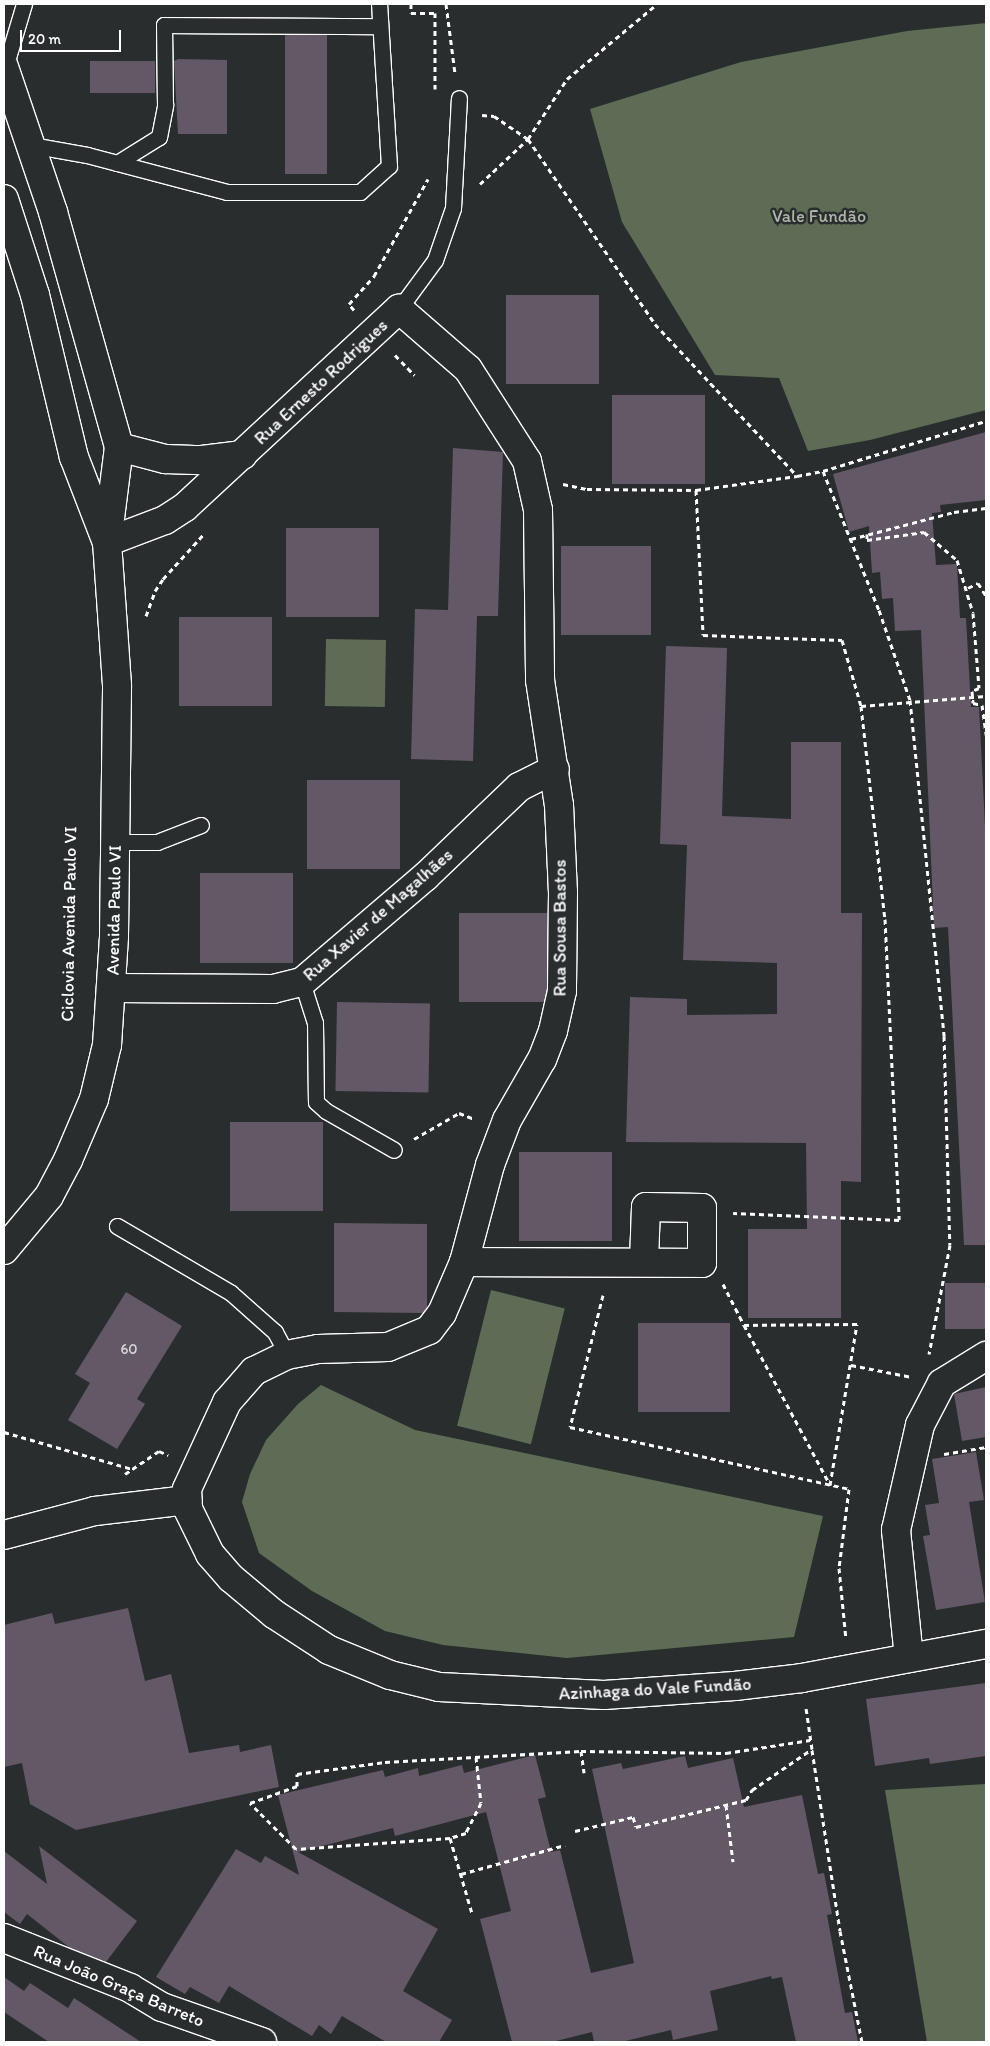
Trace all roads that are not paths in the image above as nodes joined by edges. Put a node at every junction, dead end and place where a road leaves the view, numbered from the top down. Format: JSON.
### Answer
{"nodes":[{"id":1,"x":24,"y":4,"type":"edge"},
{"id":2,"x":379,"y":4,"type":"edge"},
{"id":3,"x":380,"y":26,"type":"junction"},
{"id":4,"x":4,"y":67,"type":"edge"},
{"id":5,"x":4,"y":71,"type":"edge"},
{"id":6,"x":458,"y":105,"type":"road end"},
{"id":7,"x":31,"y":145,"type":"junction"},
{"id":8,"x":117,"y":163,"type":"junction"},
{"id":9,"x":4,"y":199,"type":"edge"},
{"id":10,"x":399,"y":309,"type":"junction"},
{"id":11,"x":119,"y":447,"type":"junction"},
{"id":12,"x":244,"y":455,"type":"junction"},
{"id":13,"x":107,"y":542,"type":"junction"},
{"id":14,"x":555,"y":768,"type":"junction"},
{"id":15,"x":201,"y":825,"type":"dead end"},
{"id":16,"x":115,"y":842,"type":"junction"},
{"id":17,"x":302,"y":982,"type":"junction"},
{"id":18,"x":112,"y":988,"type":"junction"},
{"id":19,"x":394,"y":1150,"type":"road end"},
{"id":20,"x":116,"y":1226,"type":"dead end"},
{"id":21,"x":5,"y":1247,"type":"edge"},
{"id":22,"x":464,"y":1262,"type":"junction"},
{"id":23,"x":644,"y":1262,"type":"junction"},
{"id":24,"x":286,"y":1355,"type":"junction"},
{"id":25,"x":986,"y":1356,"type":"edge"},
{"id":26,"x":187,"y":1500,"type":"junction"},
{"id":27,"x":4,"y":1535,"type":"edge"},
{"id":28,"x":986,"y":1644,"type":"edge"},
{"id":29,"x":909,"y":1658,"type":"junction"},
{"id":30,"x":4,"y":1938,"type":"edge"},
{"id":31,"x":262,"y":2042,"type":"edge"}],
"edges":[{"from":1,"to":5,"type":"lane"},
{"from":2,"to":3,"type":"lane"},
{"from":3,"to":8,"type":"lane"},
{"from":3,"to":8,"type":"lane"},
{"from":4,"to":5,"type":"main road"},
{"from":5,"to":7,"type":"main road"},
{"from":6,"to":10,"type":"lane"},
{"from":7,"to":8,"type":"lane"},
{"from":7,"to":11,"type":"main road"},
{"from":9,"to":13,"type":"main road"},
{"from":10,"to":12,"type":"main road","name":"Rua Ernesto Rodrigues"},
{"from":10,"to":14,"type":"main road","name":"Rua Sousa Bastos"},
{"from":11,"to":12,"type":"main road","name":"Rua Ernesto Rodrigues"},
{"from":11,"to":13,"type":"main road"},
{"from":12,"to":13,"type":"main road","name":"Rua Ernesto Rodrigues"},
{"from":13,"to":16,"type":"main road","name":"Avenida Paulo VI"},
{"from":14,"to":17,"type":"main road","name":"Rua Xavier de Magalhães"},
{"from":14,"to":22,"type":"main road","name":"Rua Sousa Bastos"},
{"from":15,"to":16,"type":"lane"},
{"from":16,"to":18,"type":"main road","name":"Avenida Paulo VI"},
{"from":17,"to":18,"type":"main road","name":"Rua Xavier de Magalhães"},
{"from":17,"to":19,"type":"lane"},
{"from":18,"to":21,"type":"main road","name":"Avenida Paulo VI"},
{"from":20,"to":24,"type":"lane"},
{"from":22,"to":23,"type":"main road"},
{"from":22,"to":24,"type":"main road","name":"Rua Sousa Bastos"},
{"from":23,"to":23,"type":"main road"},
{"from":24,"to":26,"type":"main road","name":"Rua Sousa Bastos"},
{"from":25,"to":29,"type":"main road"},
{"from":26,"to":27,"type":"main road"},
{"from":26,"to":29,"type":"main road","name":"Azinhaga do Vale Fundão"},
{"from":28,"to":29,"type":"main road","name":"Azinhaga do Vale Fundão"},
{"from":30,"to":31,"type":"main road","name":"Rua João Graça Barreto"}]}
